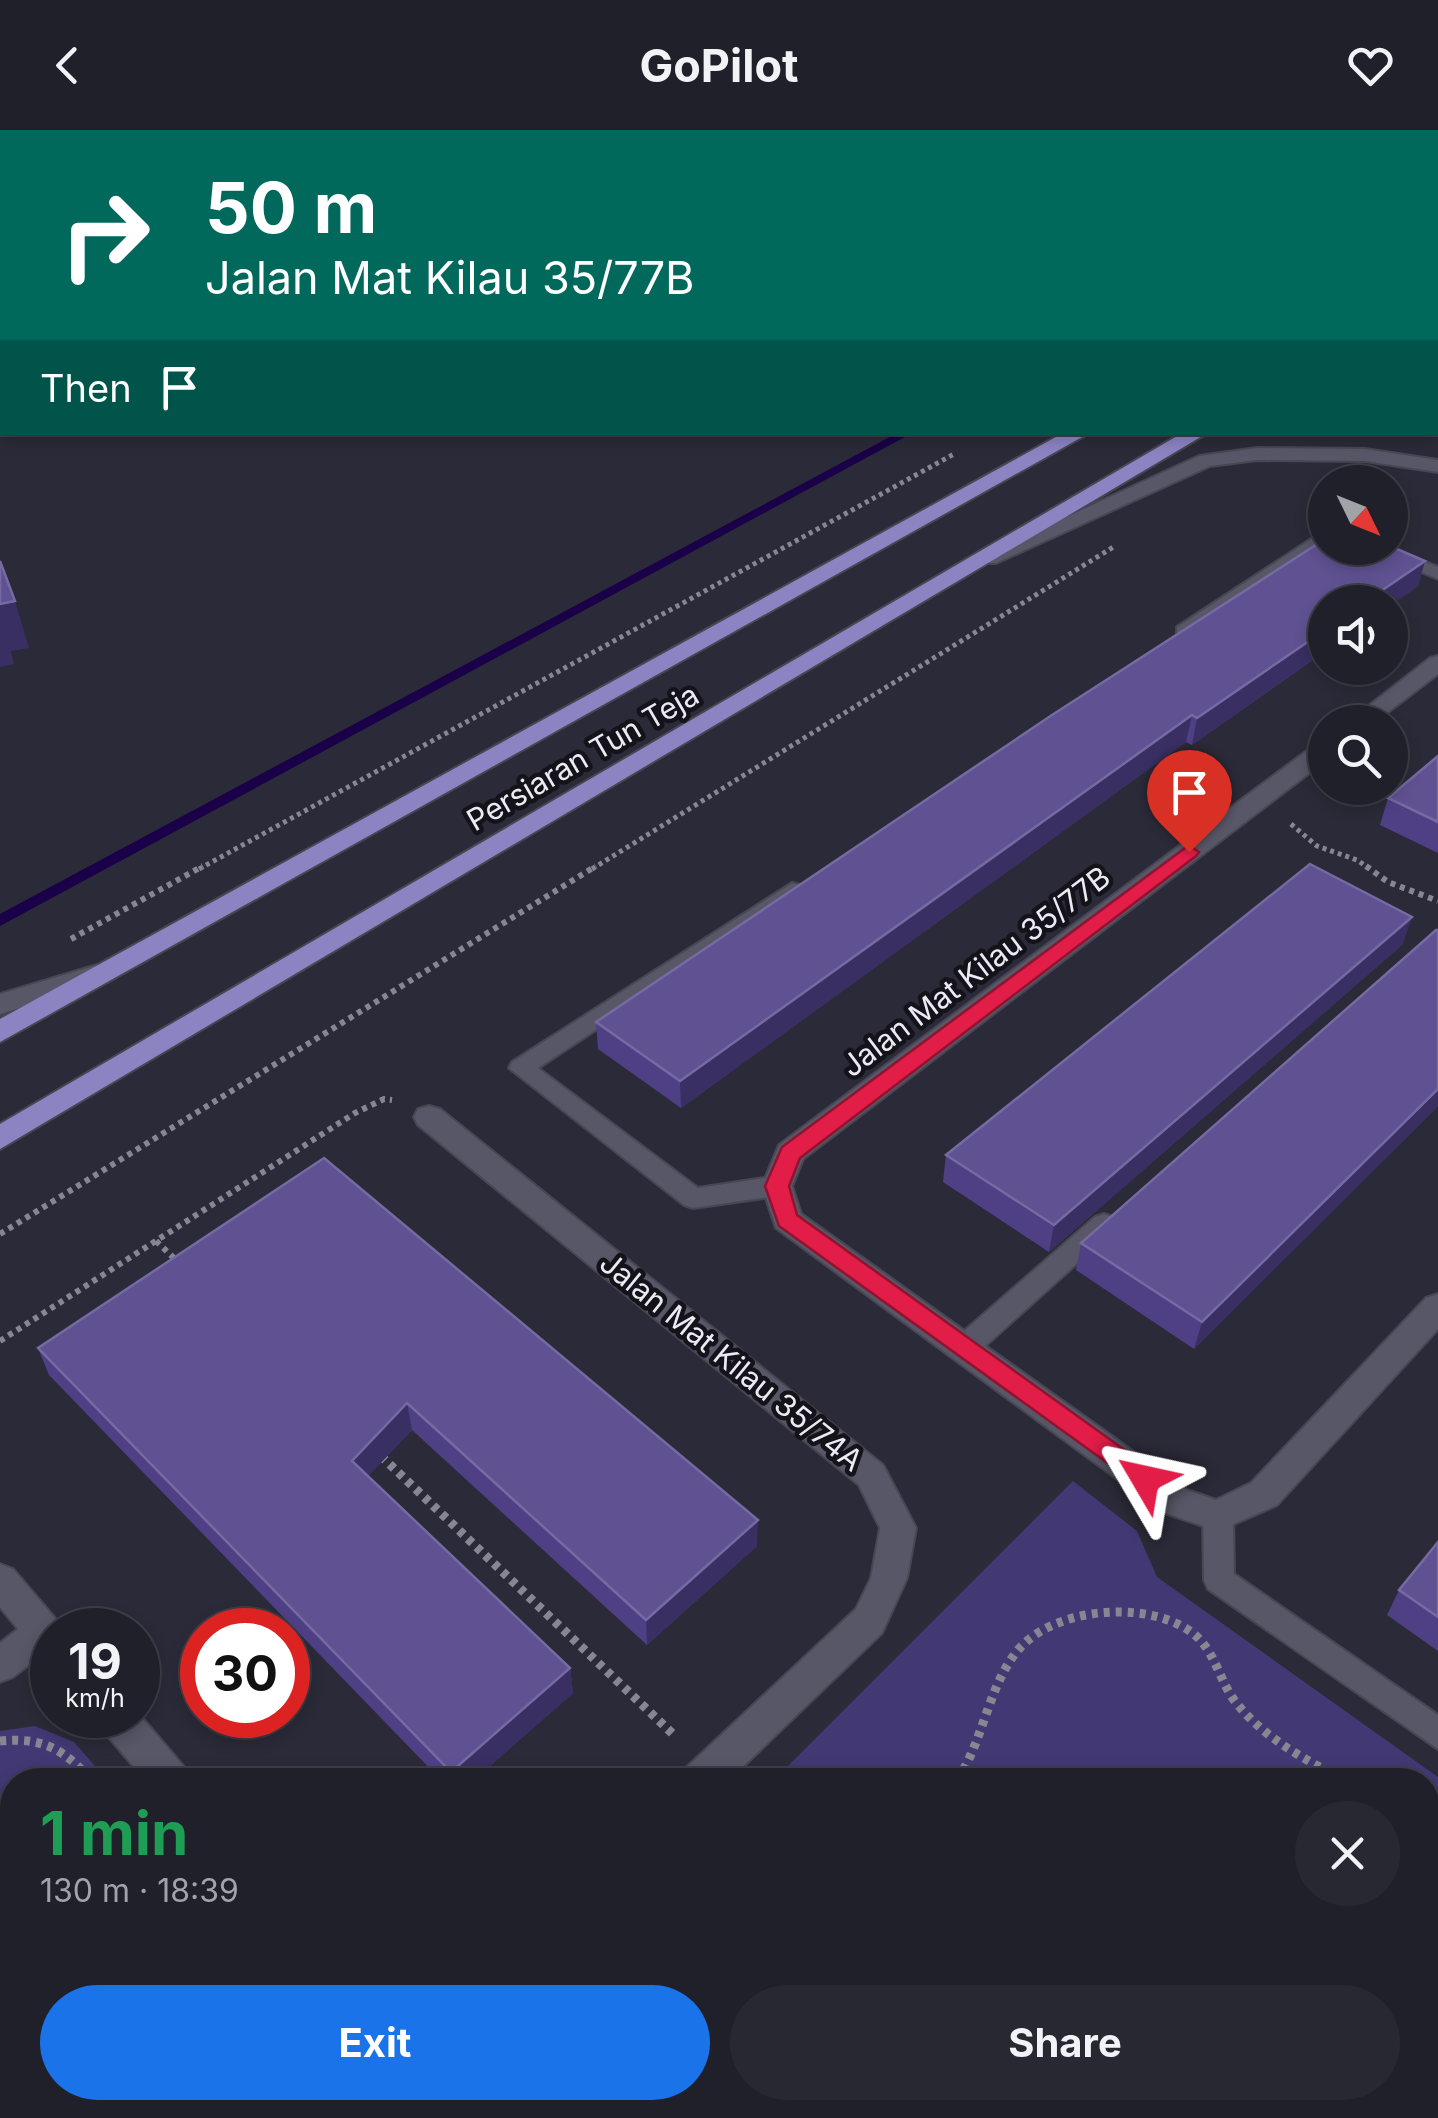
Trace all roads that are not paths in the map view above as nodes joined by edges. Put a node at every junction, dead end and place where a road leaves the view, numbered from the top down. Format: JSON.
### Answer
{"nodes":[{"id":1,"x":1076,"y":435,"type":"edge"},
{"id":2,"x":1194,"y":435,"type":"edge"},
{"id":3,"x":1438,"y":466,"type":"edge"},
{"id":4,"x":1308,"y":547,"type":"edge"},
{"id":5,"x":983,"y":560,"type":"junction"},
{"id":6,"x":1408,"y":562,"type":"edge"},
{"id":7,"x":1438,"y":574,"type":"edge"},
{"id":8,"x":1164,"y":644,"type":"edge"},
{"id":9,"x":1438,"y":663,"type":"edge"},
{"id":10,"x":1382,"y":705,"type":"edge"},
{"id":11,"x":1308,"y":762,"type":"edge"},
{"id":12,"x":820,"y":872,"type":"edge"},
{"id":13,"x":114,"y":968,"type":"junction"},
{"id":14,"x":0,"y":1004,"type":"edge"},
{"id":15,"x":0,"y":1032,"type":"edge"},
{"id":16,"x":429,"y":1117,"type":"road end"},
{"id":17,"x":0,"y":1138,"type":"edge"},
{"id":18,"x":777,"y":1186,"type":"junction"},
{"id":19,"x":1127,"y":1204,"type":"edge"},
{"id":20,"x":1438,"y":1308,"type":"edge"},
{"id":21,"x":964,"y":1348,"type":"junction"},
{"id":22,"x":1218,"y":1516,"type":"junction"},
{"id":23,"x":0,"y":1580,"type":"edge"},
{"id":24,"x":30,"y":1615,"type":"edge"},
{"id":25,"x":30,"y":1647,"type":"edge"},
{"id":26,"x":0,"y":1665,"type":"edge"},
{"id":27,"x":1438,"y":1734,"type":"edge"},
{"id":28,"x":134,"y":1738,"type":"edge"},
{"id":29,"x":160,"y":1768,"type":"edge"},
{"id":30,"x":713,"y":1768,"type":"edge"}],
"edges":[{"from":1,"to":13,"type":"main road","name":"Persiaran Tun Teja"},
{"from":2,"to":5,"type":"main road","name":"Persiaran Tun Teja"},
{"from":3,"to":5,"type":"street"},
{"from":4,"to":8,"type":"lane"},
{"from":5,"to":17,"type":"main road","name":"Persiaran Tun Teja"},
{"from":6,"to":7,"type":"lane"},
{"from":9,"to":10,"type":"street"},
{"from":11,"to":18,"type":"street","name":"Jalan Mat Kilau 35/77B"},
{"from":12,"to":18,"type":"lane"},
{"from":13,"to":14,"type":"street"},
{"from":13,"to":15,"type":"main road","name":"Persiaran Tun Teja"},
{"from":16,"to":30,"type":"street","name":"Jalan Mat Kilau 35/74A"},
{"from":18,"to":21,"type":"street"},
{"from":19,"to":21,"type":"lane"},
{"from":20,"to":22,"type":"street"},
{"from":21,"to":22,"type":"street"},
{"from":22,"to":27,"type":"lane"},
{"from":23,"to":24,"type":"street"},
{"from":25,"to":26,"type":"street"},
{"from":28,"to":29,"type":"street"}]}
